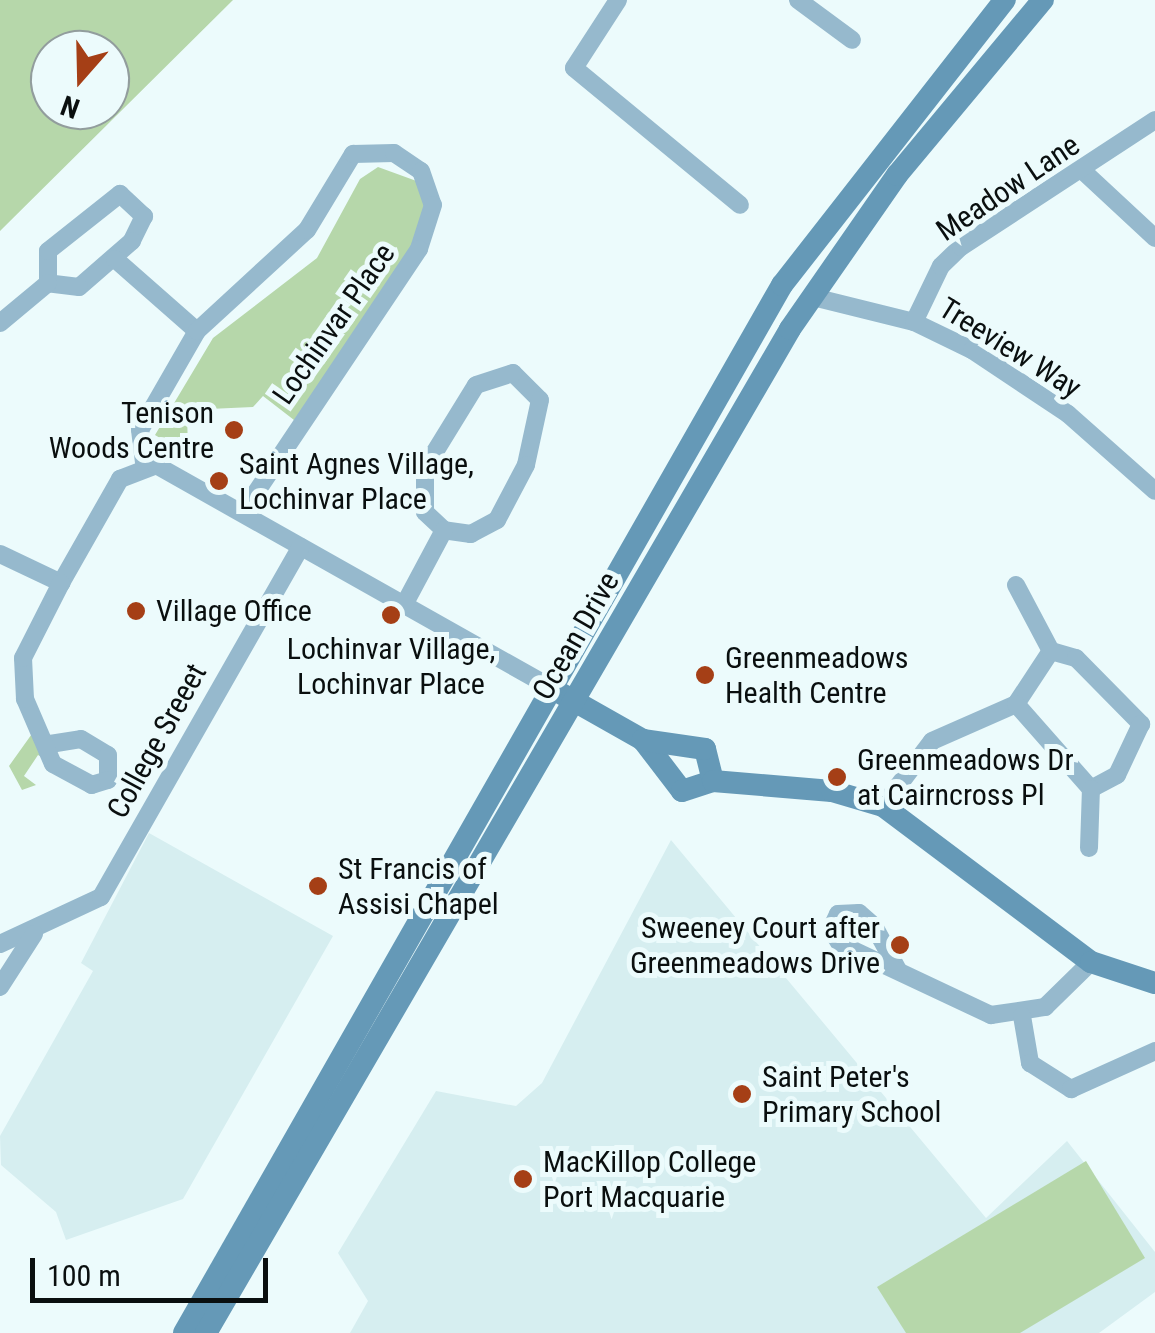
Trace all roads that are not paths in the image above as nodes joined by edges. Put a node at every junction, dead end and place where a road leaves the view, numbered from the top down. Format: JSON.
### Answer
{"nodes":[{"id":1,"x":618,"y":0,"type":"edge"},
{"id":2,"x":798,"y":0,"type":"edge"},
{"id":3,"x":1005,"y":0,"type":"edge"},
{"id":4,"x":1043,"y":0,"type":"edge"},
{"id":5,"x":852,"y":40,"type":"dead end"},
{"id":6,"x":1155,"y":120,"type":"edge"},
{"id":7,"x":1084,"y":172,"type":"junction"},
{"id":8,"x":740,"y":204,"type":"dead end"},
{"id":9,"x":1155,"y":238,"type":"edge"},
{"id":10,"x":115,"y":259,"type":"junction"},
{"id":11,"x":48,"y":283,"type":"junction"},
{"id":12,"x":813,"y":296,"type":"junction"},
{"id":13,"x":0,"y":322,"type":"edge"},
{"id":14,"x":914,"y":322,"type":"junction"},
{"id":15,"x":197,"y":331,"type":"junction"},
{"id":16,"x":144,"y":463,"type":"junction"},
{"id":17,"x":1155,"y":491,"type":"edge"},
{"id":18,"x":244,"y":512,"type":"junction"},
{"id":19,"x":444,"y":530,"type":"junction"},
{"id":20,"x":301,"y":547,"type":"junction"},
{"id":21,"x":0,"y":554,"type":"edge"},
{"id":22,"x":61,"y":583,"type":"junction"},
{"id":23,"x":1016,"y":585,"type":"dead end"},
{"id":24,"x":404,"y":604,"type":"junction"},
{"id":25,"x":1051,"y":651,"type":"junction"},
{"id":26,"x":549,"y":686,"type":"junction"},
{"id":27,"x":574,"y":701,"type":"junction"},
{"id":28,"x":1016,"y":704,"type":"junction"},
{"id":29,"x":50,"y":744,"type":"junction"},
{"id":30,"x":675,"y":758,"type":"junction"},
{"id":31,"x":715,"y":773,"type":"junction"},
{"id":32,"x":1091,"y":790,"type":"junction"},
{"id":33,"x":884,"y":806,"type":"junction"},
{"id":34,"x":1088,"y":848,"type":"dead end"},
{"id":35,"x":34,"y":934,"type":"junction"},
{"id":36,"x":0,"y":944,"type":"edge"},
{"id":37,"x":1091,"y":962,"type":"junction"},
{"id":38,"x":898,"y":970,"type":"dead end"},
{"id":39,"x":1155,"y":983,"type":"edge"},
{"id":40,"x":0,"y":987,"type":"edge"},
{"id":41,"x":1022,"y":1016,"type":"junction"},
{"id":42,"x":1155,"y":1051,"type":"edge"},
{"id":43,"x":184,"y":1333,"type":"edge"},
{"id":44,"x":206,"y":1333,"type":"edge"}],
"edges":[{"from":1,"to":8,"type":"street"},
{"from":2,"to":5,"type":"street"},
{"from":3,"to":26,"type":"main road","name":"Ocean Drive"},
{"from":4,"to":12,"type":"main road","name":"Ocean Drive"},
{"from":6,"to":7,"type":"street","name":"Meadow Lane"},
{"from":7,"to":9,"type":"street"},
{"from":7,"to":14,"type":"street","name":"Meadow Lane"},
{"from":10,"to":11,"type":"street"},
{"from":10,"to":11,"type":"street"},
{"from":10,"to":15,"type":"street"},
{"from":11,"to":13,"type":"street"},
{"from":12,"to":14,"type":"street","name":"Treeview Way"},
{"from":12,"to":27,"type":"main road","name":"Ocean Drive"},
{"from":14,"to":17,"type":"street","name":"Treeview Way"},
{"from":15,"to":16,"type":"street","name":"Lochinvar Place"},
{"from":15,"to":18,"type":"street","name":"Lochinvar Place"},
{"from":16,"to":18,"type":"street"},
{"from":16,"to":22,"type":"street"},
{"from":18,"to":20,"type":"street"},
{"from":19,"to":19,"type":"street"},
{"from":19,"to":24,"type":"street"},
{"from":20,"to":24,"type":"street"},
{"from":20,"to":35,"type":"street","name":"College Sreeet"},
{"from":21,"to":22,"type":"street"},
{"from":22,"to":29,"type":"street"},
{"from":23,"to":25,"type":"street"},
{"from":24,"to":26,"type":"street"},
{"from":25,"to":28,"type":"street"},
{"from":25,"to":32,"type":"street"},
{"from":26,"to":27,"type":"main road"},
{"from":26,"to":43,"type":"main road","name":"Ocean Drive"},
{"from":27,"to":30,"type":"main road"},
{"from":27,"to":44,"type":"main road","name":"Ocean Drive"},
{"from":28,"to":32,"type":"street"},
{"from":28,"to":33,"type":"street"},
{"from":29,"to":29,"type":"street"},
{"from":30,"to":31,"type":"main road"},
{"from":30,"to":31,"type":"main road"},
{"from":31,"to":33,"type":"main road"},
{"from":32,"to":34,"type":"street"},
{"from":33,"to":37,"type":"main road"},
{"from":35,"to":36,"type":"street"},
{"from":35,"to":40,"type":"street"},
{"from":37,"to":39,"type":"main road"},
{"from":37,"to":41,"type":"street"},
{"from":38,"to":41,"type":"street"},
{"from":41,"to":42,"type":"street"}]}
